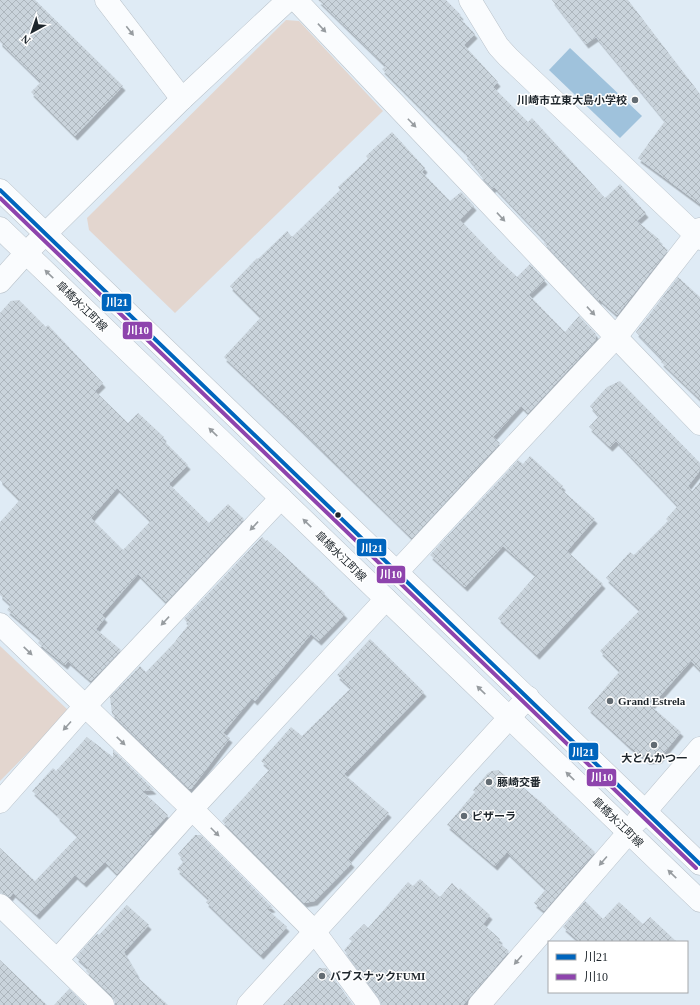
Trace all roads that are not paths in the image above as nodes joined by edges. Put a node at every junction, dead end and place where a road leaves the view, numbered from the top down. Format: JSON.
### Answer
{"nodes":[{"id":1,"x":106,"y":0,"type":"edge"},
{"id":2,"x":288,"y":0,"type":"edge"},
{"id":3,"x":296,"y":0,"type":"edge"},
{"id":4,"x":470,"y":0,"type":"edge"},
{"id":5,"x":182,"y":99,"type":"junction"},
{"id":6,"x":0,"y":190,"type":"edge"},
{"id":7,"x":0,"y":228,"type":"edge"},
{"id":8,"x":45,"y":234,"type":"junction"},
{"id":9,"x":699,"y":234,"type":"edge"},
{"id":10,"x":26,"y":253,"type":"junction"},
{"id":11,"x":0,"y":282,"type":"edge"},
{"id":12,"x":616,"y":337,"type":"junction"},
{"id":13,"x":700,"y":424,"type":"edge"},
{"id":14,"x":281,"y":498,"type":"junction"},
{"id":15,"x":397,"y":572,"type":"junction"},
{"id":16,"x":386,"y":599,"type":"junction"},
{"id":17,"x":0,"y":624,"type":"edge"},
{"id":18,"x":528,"y":697,"type":"junction"},
{"id":19,"x":85,"y":706,"type":"junction"},
{"id":20,"x":509,"y":717,"type":"junction"},
{"id":21,"x":700,"y":748,"type":"edge"},
{"id":22,"x":0,"y":802,"type":"edge"},
{"id":23,"x":192,"y":809,"type":"junction"},
{"id":24,"x":645,"y":810,"type":"junction"},
{"id":25,"x":629,"y":832,"type":"junction"},
{"id":26,"x":700,"y":864,"type":"edge"},
{"id":27,"x":700,"y":901,"type":"edge"},
{"id":28,"x":0,"y":906,"type":"edge"},
{"id":29,"x":314,"y":931,"type":"junction"},
{"id":30,"x":57,"y":960,"type":"junction"},
{"id":31,"x":103,"y":1005,"type":"edge"},
{"id":32,"x":248,"y":1005,"type":"edge"},
{"id":33,"x":370,"y":1005,"type":"edge"},
{"id":34,"x":479,"y":1005,"type":"edge"}],
"edges":[{"from":1,"to":5,"type":"street","one_way":true},
{"from":2,"to":5,"type":"street"},
{"from":3,"to":12,"type":"street","one_way":true},
{"from":4,"to":9,"type":"street"},
{"from":5,"to":8,"type":"street"},
{"from":6,"to":8,"type":"street"},
{"from":7,"to":10,"type":"street","name":"皐橋水江町線"},
{"from":8,"to":10,"type":"street"},
{"from":8,"to":15,"type":"street"},
{"from":9,"to":12,"type":"street"},
{"from":10,"to":11,"type":"street"},
{"from":14,"to":10,"type":"street","name":"皐橋水江町線","one_way":true},
{"from":12,"to":13,"type":"street"},
{"from":12,"to":15,"type":"street"},
{"from":16,"to":14,"type":"street","name":"皐橋水江町線","one_way":true},
{"from":14,"to":19,"type":"street","one_way":true},
{"from":15,"to":18,"type":"street"},
{"from":20,"to":16,"type":"street","name":"皐橋水江町線","one_way":true},
{"from":16,"to":23,"type":"street"},
{"from":17,"to":19,"type":"street","one_way":true},
{"from":18,"to":20,"type":"street"},
{"from":18,"to":24,"type":"street"},
{"from":19,"to":22,"type":"street","one_way":true},
{"from":19,"to":23,"type":"street","one_way":true},
{"from":25,"to":20,"type":"street","name":"皐橋水江町線","one_way":true},
{"from":20,"to":29,"type":"street"},
{"from":21,"to":24,"type":"street"},
{"from":23,"to":29,"type":"street","one_way":true},
{"from":23,"to":30,"type":"street"},
{"from":24,"to":25,"type":"street"},
{"from":24,"to":26,"type":"street"},
{"from":27,"to":25,"type":"street","name":"皐橋水江町線","one_way":true},
{"from":25,"to":34,"type":"street","one_way":true},
{"from":28,"to":30,"type":"street"},
{"from":29,"to":32,"type":"street"},
{"from":29,"to":33,"type":"street"},
{"from":30,"to":31,"type":"street"}]}
